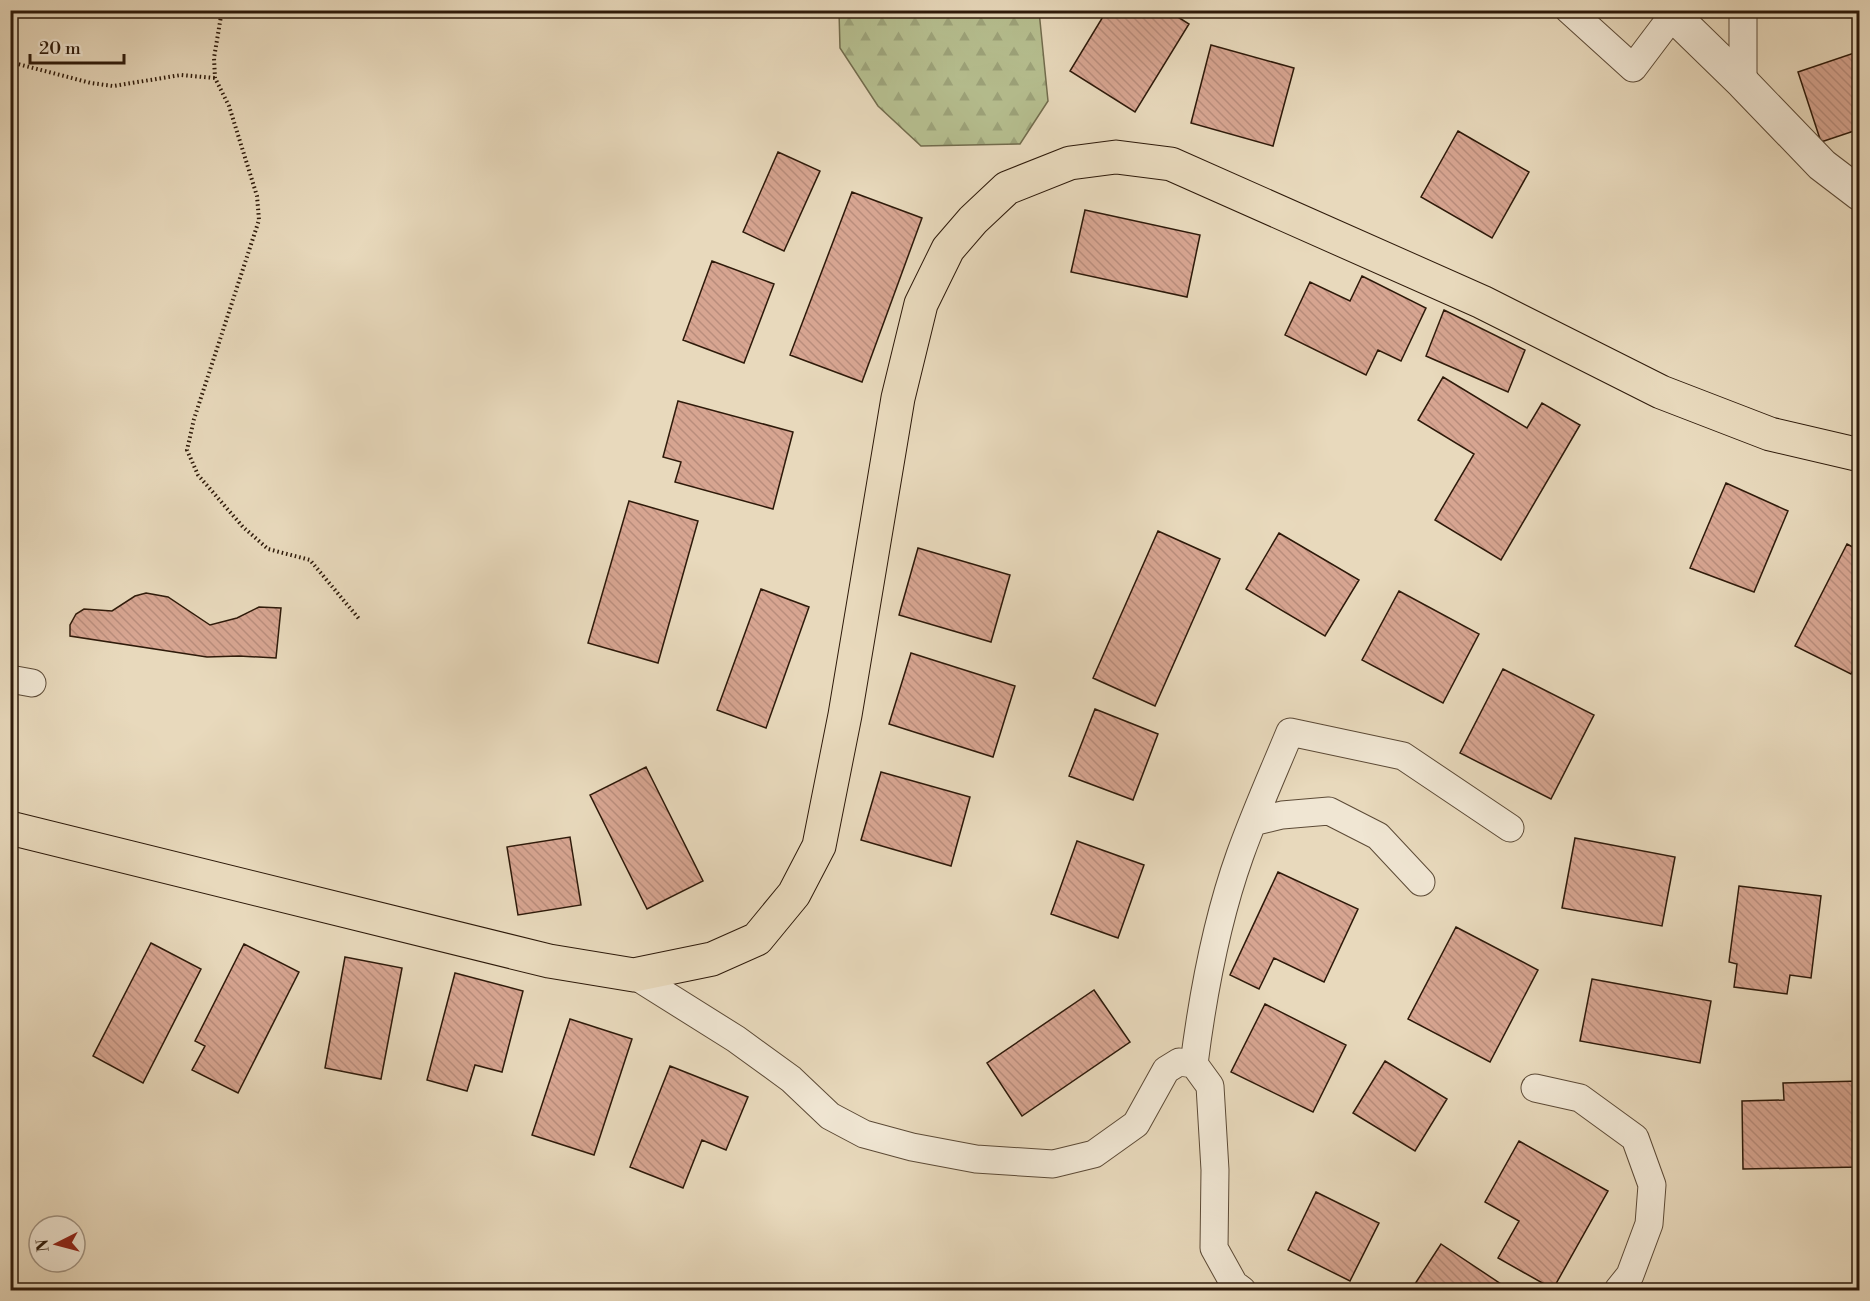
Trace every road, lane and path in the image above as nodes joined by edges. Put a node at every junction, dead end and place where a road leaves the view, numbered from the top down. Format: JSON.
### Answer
{"nodes":[{"id":1,"x":222,"y":10,"type":"edge"},
{"id":2,"x":1569,"y":10,"type":"edge"},
{"id":3,"x":1743,"y":10,"type":"edge"},
{"id":4,"x":1671,"y":13,"type":"edge"},
{"id":5,"x":10,"y":62,"type":"edge"},
{"id":6,"x":215,"y":78,"type":"junction"},
{"id":7,"x":1743,"y":82,"type":"junction"},
{"id":8,"x":1860,"y":194,"type":"edge"},
{"id":9,"x":1860,"y":455,"type":"edge"},
{"id":10,"x":360,"y":620,"type":"dead end"},
{"id":11,"x":1253,"y":822,"type":"junction"},
{"id":12,"x":10,"y":828,"type":"edge"},
{"id":13,"x":1510,"y":828,"type":"dead end"},
{"id":14,"x":1421,"y":882,"type":"dead end"},
{"id":15,"x":634,"y":975,"type":"junction"},
{"id":16,"x":1194,"y":1064,"type":"junction"},
{"id":17,"x":1535,"y":1088,"type":"dead end"},
{"id":18,"x":1242,"y":1290,"type":"edge"},
{"id":19,"x":1618,"y":1290,"type":"edge"}],
"edges":[{"from":1,"to":6,"type":"path"},
{"from":2,"to":4,"type":"street"},
{"from":3,"to":7,"type":"street"},
{"from":4,"to":7,"type":"street"},
{"from":5,"to":6,"type":"path"},
{"from":6,"to":10,"type":"path"},
{"from":7,"to":8,"type":"street"},
{"from":9,"to":15,"type":"main road"},
{"from":11,"to":13,"type":"street"},
{"from":11,"to":14,"type":"street"},
{"from":11,"to":16,"type":"street"},
{"from":12,"to":15,"type":"main road"},
{"from":15,"to":16,"type":"street"},
{"from":16,"to":18,"type":"street"},
{"from":17,"to":19,"type":"street"}]}
